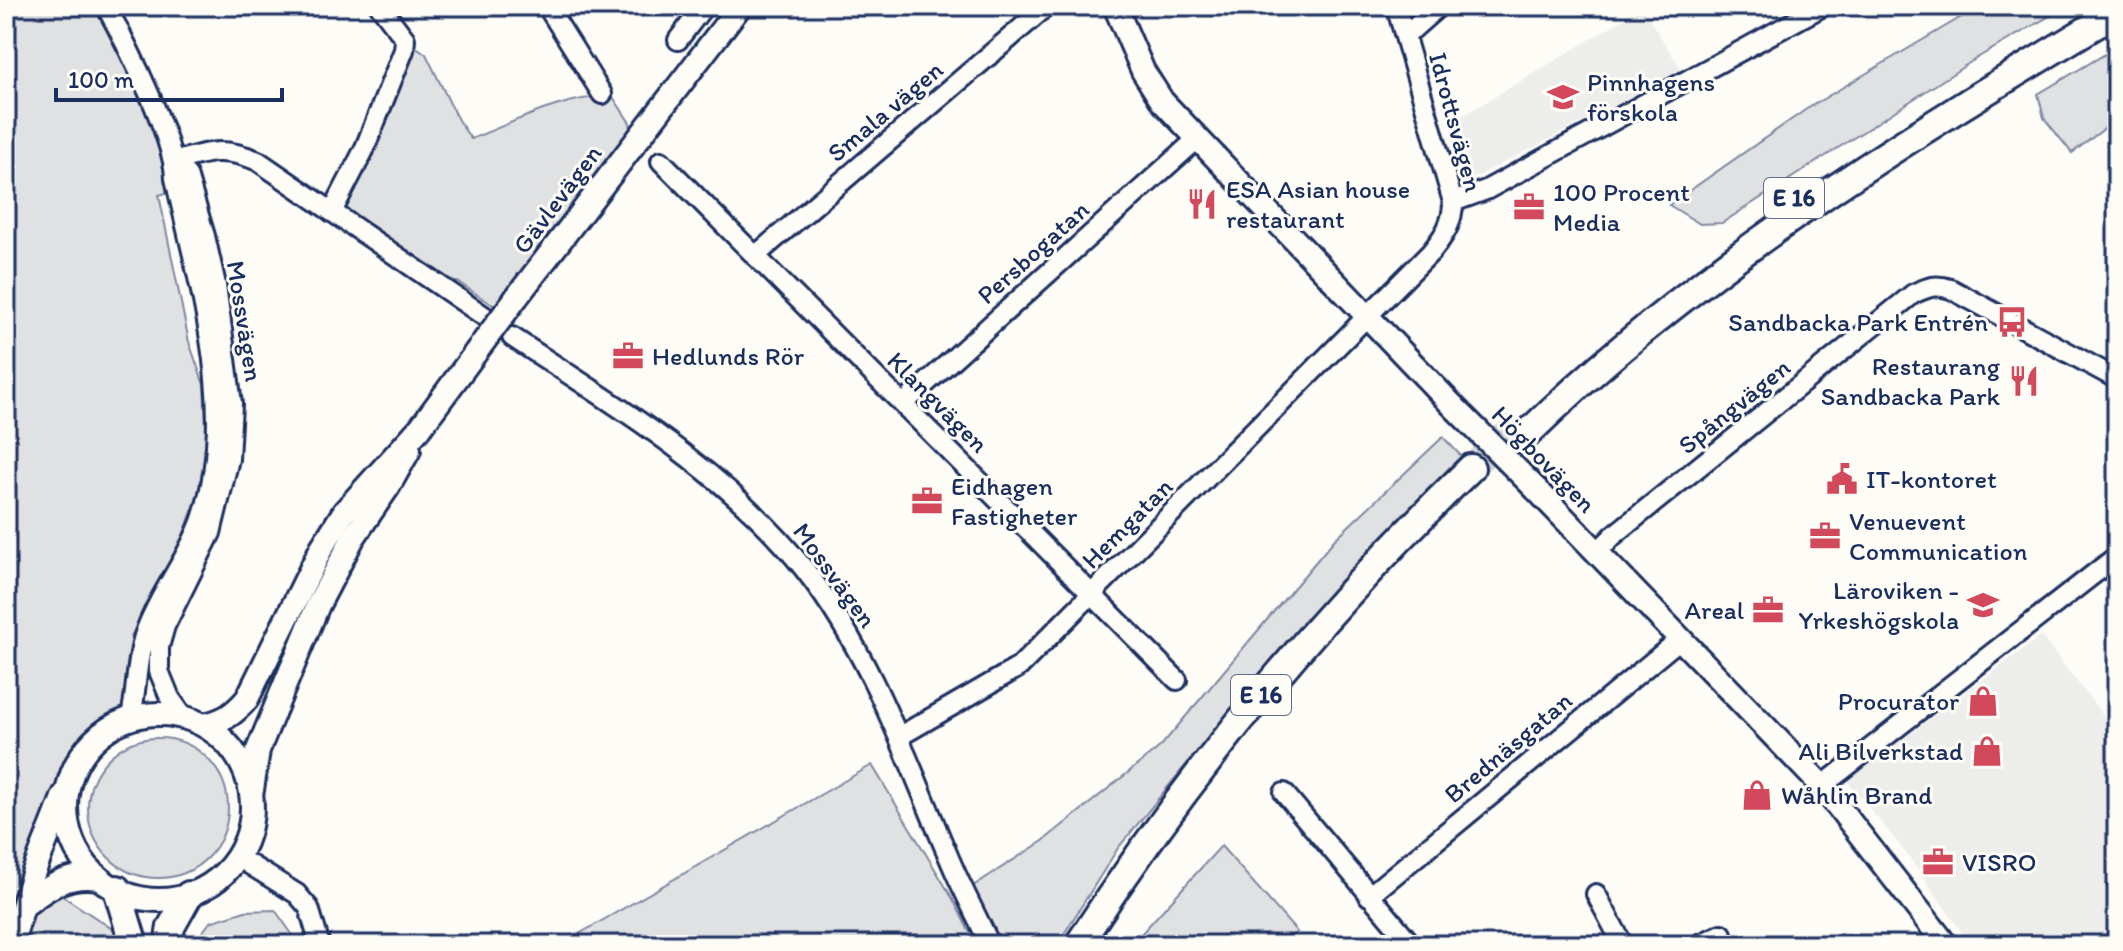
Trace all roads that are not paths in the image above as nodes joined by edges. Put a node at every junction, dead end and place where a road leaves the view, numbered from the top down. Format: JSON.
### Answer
{"nodes":[{"id":1,"x":106,"y":6,"type":"edge"},
{"id":2,"x":380,"y":6,"type":"edge"},
{"id":3,"x":547,"y":6,"type":"edge"},
{"id":4,"x":704,"y":6,"type":"edge"},
{"id":5,"x":740,"y":6,"type":"edge"},
{"id":6,"x":1047,"y":6,"type":"edge"},
{"id":7,"x":1115,"y":6,"type":"edge"},
{"id":8,"x":1396,"y":6,"type":"edge"},
{"id":9,"x":1439,"y":6,"type":"edge"},
{"id":10,"x":1823,"y":6,"type":"edge"},
{"id":11,"x":2097,"y":6,"type":"edge"},
{"id":12,"x":2117,"y":12,"type":"edge"},
{"id":13,"x":1405,"y":36,"type":"junction"},
{"id":14,"x":678,"y":40,"type":"dead end"},
{"id":15,"x":602,"y":94,"type":"dead end"},
{"id":16,"x":1197,"y":139,"type":"junction"},
{"id":17,"x":661,"y":161,"type":"dead end"},
{"id":18,"x":174,"y":162,"type":"junction"},
{"id":19,"x":1453,"y":202,"type":"junction"},
{"id":20,"x":332,"y":212,"type":"junction"},
{"id":21,"x":755,"y":256,"type":"junction"},
{"id":22,"x":1368,"y":317,"type":"junction"},
{"id":23,"x":487,"y":318,"type":"dead end"},
{"id":24,"x":512,"y":337,"type":"dead end"},
{"id":25,"x":2117,"y":379,"type":"edge"},
{"id":26,"x":903,"y":404,"type":"junction"},
{"id":27,"x":420,"y":428,"type":"junction"},
{"id":28,"x":1596,"y":553,"type":"junction"},
{"id":29,"x":2117,"y":556,"type":"edge"},
{"id":30,"x":182,"y":577,"type":"junction"},
{"id":31,"x":1093,"y":594,"type":"junction"},
{"id":32,"x":1680,"y":639,"type":"junction"},
{"id":33,"x":1177,"y":680,"type":"dead end"},
{"id":34,"x":182,"y":715,"type":"junction"},
{"id":35,"x":131,"y":717,"type":"junction"},
{"id":36,"x":204,"y":725,"type":"junction"},
{"id":37,"x":900,"y":736,"type":"junction"},
{"id":38,"x":71,"y":775,"type":"junction"},
{"id":39,"x":1822,"y":786,"type":"junction"},
{"id":40,"x":1284,"y":793,"type":"dead end"},
{"id":41,"x":251,"y":794,"type":"junction"},
{"id":42,"x":236,"y":856,"type":"junction"},
{"id":43,"x":108,"y":883,"type":"junction"},
{"id":44,"x":1596,"y":894,"type":"dead end"},
{"id":45,"x":189,"y":895,"type":"junction"},
{"id":46,"x":1369,"y":896,"type":"junction"},
{"id":47,"x":26,"y":904,"type":"junction"},
{"id":48,"x":1722,"y":934,"type":"dead end"},
{"id":49,"x":11,"y":945,"type":"edge"},
{"id":50,"x":134,"y":945,"type":"edge"},
{"id":51,"x":168,"y":945,"type":"edge"},
{"id":52,"x":320,"y":945,"type":"edge"},
{"id":53,"x":990,"y":945,"type":"edge"},
{"id":54,"x":1078,"y":945,"type":"edge"},
{"id":55,"x":1097,"y":945,"type":"edge"},
{"id":56,"x":1412,"y":945,"type":"edge"},
{"id":57,"x":1623,"y":945,"type":"edge"},
{"id":58,"x":1698,"y":945,"type":"edge"},
{"id":59,"x":1946,"y":945,"type":"edge"}],
"edges":[{"from":1,"to":18,"type":"street","name":"Mossvägen"},
{"from":2,"to":20,"type":"street"},
{"from":3,"to":15,"type":"street"},
{"from":4,"to":14,"type":"street"},
{"from":5,"to":27,"type":"main road","name":"Gävlevägen","bridge":true},
{"from":6,"to":21,"type":"street","name":"Smala vägen"},
{"from":7,"to":16,"type":"main road","name":"Högbovägen"},
{"from":8,"to":13,"type":"street","name":"Idrottsvägen"},
{"from":9,"to":13,"type":"street"},
{"from":10,"to":19,"type":"street"},
{"from":11,"to":12,"type":"highway","number":"E 16"},
{"from":13,"to":19,"type":"street","name":"Idrottsvägen"},
{"from":16,"to":22,"type":"main road","name":"Högbovägen"},
{"from":16,"to":26,"type":"street","name":"Persbogatan"},
{"from":17,"to":21,"type":"street","name":"Klangvägen"},
{"from":18,"to":20,"type":"street"},
{"from":18,"to":30,"type":"street","name":"Mossvägen"},
{"from":19,"to":22,"type":"street","name":"Idrottsvägen"},
{"from":20,"to":23,"type":"street"},
{"from":21,"to":26,"type":"street","name":"Klangvägen"},
{"from":22,"to":28,"type":"main road","name":"Högbovägen","bridge":true},
{"from":22,"to":31,"type":"street","name":"Hemgatan"},
{"from":24,"to":37,"type":"street","name":"Mossvägen"},
{"from":25,"to":28,"type":"street","name":"Spångvägen"},
{"from":26,"to":31,"type":"street","name":"Klangvägen"},
{"from":27,"to":36,"type":"main road","name":"Gävlevägen"},
{"from":27,"to":41,"type":"main road","name":"Gävlevägen"},
{"from":28,"to":32,"type":"main road","name":"Högbovägen"},
{"from":29,"to":39,"type":"street"},
{"from":30,"to":34,"type":"street","name":"Mossvägen"},
{"from":30,"to":35,"type":"street","name":"Mossvägen"},
{"from":31,"to":33,"type":"street","name":"Klangvägen"},
{"from":31,"to":37,"type":"street","name":"Hemgatan"},
{"from":32,"to":39,"type":"main road","name":"Högbovägen"},
{"from":32,"to":46,"type":"street","name":"Brednäsgatan"},
{"from":34,"to":35,"type":"main road"},
{"from":34,"to":36,"type":"main road"},
{"from":35,"to":38,"type":"main road"},
{"from":36,"to":41,"type":"main road"},
{"from":37,"to":53,"type":"street","name":"Mossvägen"},
{"from":38,"to":43,"type":"main road"},
{"from":38,"to":47,"type":"main road"},
{"from":39,"to":59,"type":"main road","name":"Högbovägen"},
{"from":40,"to":46,"type":"street"},
{"from":41,"to":42,"type":"main road"},
{"from":42,"to":45,"type":"main road"},
{"from":42,"to":52,"type":"street"},
{"from":43,"to":45,"type":"main road"},
{"from":43,"to":47,"type":"main road"},
{"from":43,"to":50,"type":"highway"},
{"from":44,"to":57,"type":"street"},
{"from":45,"to":51,"type":"highway"},
{"from":46,"to":56,"type":"street"},
{"from":47,"to":49,"type":"main road"},
{"from":48,"to":58,"type":"street"},
{"from":54,"to":55,"type":"highway","number":"E 16"}]}
